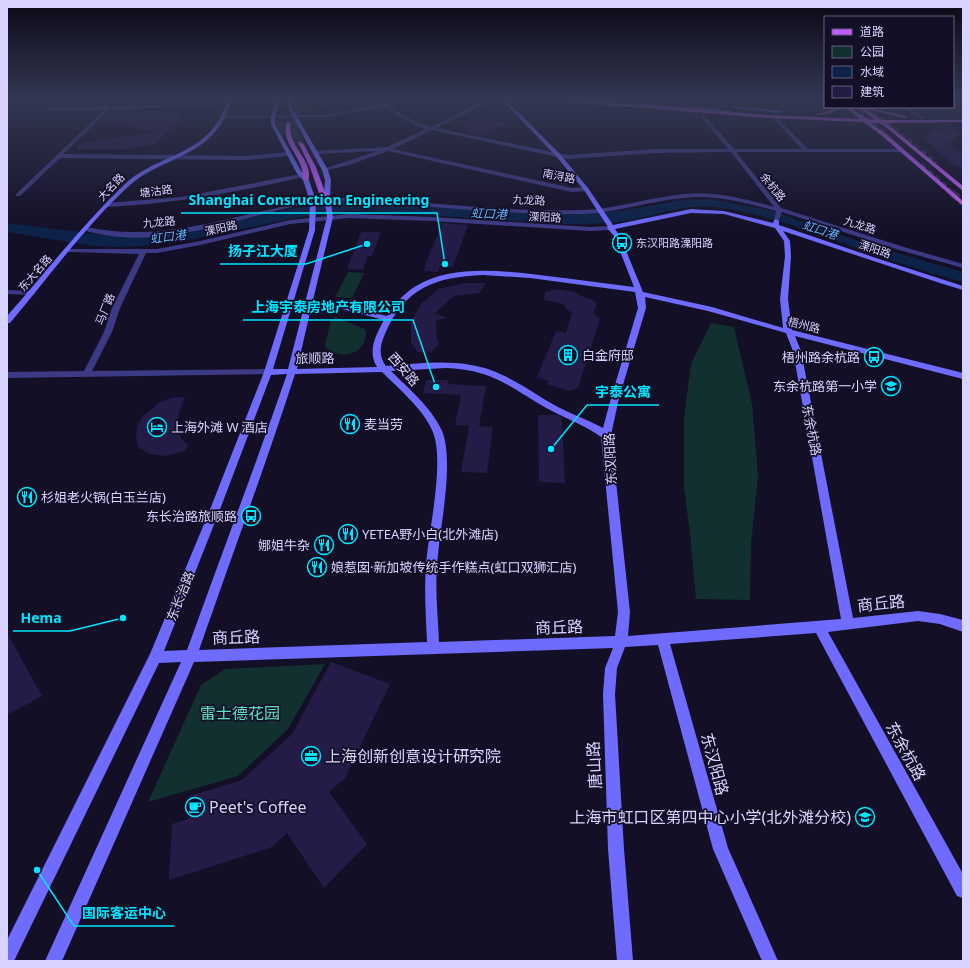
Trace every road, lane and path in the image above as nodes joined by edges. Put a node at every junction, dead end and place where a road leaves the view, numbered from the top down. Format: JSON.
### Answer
{"nodes":[{"id":1,"x":74,"y":142,"type":"edge"},
{"id":2,"x":200,"y":142,"type":"edge"},
{"id":3,"x":282,"y":142,"type":"edge"},
{"id":4,"x":291,"y":142,"type":"tunnel mouth"},
{"id":5,"x":311,"y":142,"type":"tunnel mouth"},
{"id":6,"x":405,"y":142,"type":"edge"},
{"id":7,"x":496,"y":142,"type":"edge"},
{"id":8,"x":545,"y":142,"type":"edge"},
{"id":9,"x":726,"y":142,"type":"edge"},
{"id":10,"x":799,"y":142,"type":"edge"},
{"id":11,"x":891,"y":142,"type":"tunnel mouth"},
{"id":12,"x":906,"y":142,"type":"edge"},
{"id":13,"x":300,"y":143,"type":"tunnel mouth"},
{"id":14,"x":388,"y":150,"type":"junction"},
{"id":15,"x":806,"y":150,"type":"junction"},
{"id":16,"x":901,"y":150,"type":"junction"},
{"id":17,"x":732,"y":151,"type":"junction"},
{"id":18,"x":316,"y":152,"type":"junction"},
{"id":19,"x":288,"y":154,"type":"junction"},
{"id":20,"x":558,"y":155,"type":"junction"},
{"id":21,"x":60,"y":156,"type":"junction"},
{"id":22,"x":172,"y":157,"type":"junction"},
{"id":23,"x":325,"y":170,"type":"junction"},
{"id":24,"x":304,"y":178,"type":"junction"},
{"id":25,"x":586,"y":189,"type":"junction"},
{"id":26,"x":963,"y":189,"type":"tunnel mouth"},
{"id":27,"x":18,"y":195,"type":"dead end"},
{"id":28,"x":313,"y":203,"type":"junction"},
{"id":29,"x":963,"y":204,"type":"edge"},
{"id":30,"x":107,"y":205,"type":"junction"},
{"id":31,"x":329,"y":206,"type":"junction"},
{"id":32,"x":778,"y":217,"type":"junction"},
{"id":33,"x":313,"y":218,"type":"junction"},
{"id":34,"x":605,"y":218,"type":"junction"},
{"id":35,"x":83,"y":233,"type":"junction"},
{"id":36,"x":71,"y":247,"type":"junction"},
{"id":37,"x":143,"y":252,"type":"junction"},
{"id":38,"x":963,"y":266,"type":"edge"},
{"id":39,"x":963,"y":288,"type":"edge"},
{"id":40,"x":7,"y":292,"type":"edge"},
{"id":41,"x":639,"y":292,"type":"junction"},
{"id":42,"x":32,"y":293,"type":"junction"},
{"id":43,"x":310,"y":302,"type":"junction"},
{"id":44,"x":388,"y":319,"type":"junction"},
{"id":45,"x":7,"y":321,"type":"edge"},
{"id":46,"x":790,"y":332,"type":"junction"},
{"id":47,"x":383,"y":369,"type":"junction"},
{"id":48,"x":292,"y":371,"type":"junction"},
{"id":49,"x":268,"y":372,"type":"junction"},
{"id":50,"x":87,"y":373,"type":"junction"},
{"id":51,"x":7,"y":375,"type":"edge"},
{"id":52,"x":963,"y":376,"type":"edge"},
{"id":53,"x":606,"y":435,"type":"junction"},
{"id":54,"x":848,"y":623,"type":"junction"},
{"id":55,"x":963,"y":626,"type":"edge"},
{"id":56,"x":819,"y":627,"type":"junction"},
{"id":57,"x":662,"y":639,"type":"junction"},
{"id":58,"x":621,"y":642,"type":"junction"},
{"id":59,"x":433,"y":648,"type":"junction"},
{"id":60,"x":155,"y":656,"type":"junction"},
{"id":61,"x":191,"y":656,"type":"junction"},
{"id":62,"x":963,"y":890,"type":"edge"},
{"id":63,"x":7,"y":958,"type":"edge"},
{"id":64,"x":53,"y":961,"type":"edge"},
{"id":65,"x":625,"y":961,"type":"edge"},
{"id":66,"x":770,"y":961,"type":"edge"}],
"edges":[{"from":1,"to":21,"type":"street"},
{"from":2,"to":22,"type":"street","name":"大名路"},
{"from":3,"to":19,"type":"street","name":"东长治路"},
{"from":4,"to":24,"type":"main road"},
{"from":5,"to":18,"type":"street"},
{"from":6,"to":14,"type":"street"},
{"from":7,"to":20,"type":"street"},
{"from":8,"to":20,"type":"street","name":"东汉阳路"},
{"from":9,"to":17,"type":"street","name":"余杭路"},
{"from":10,"to":15,"type":"street"},
{"from":11,"to":16,"type":"main road"},
{"from":12,"to":26,"type":"main road"},
{"from":13,"to":31,"type":"main road"},
{"from":14,"to":18,"type":"street","name":"南浔路"},
{"from":14,"to":23,"type":"street"},
{"from":14,"to":25,"type":"street","name":"南浔路"},
{"from":15,"to":16,"type":"street"},
{"from":15,"to":17,"type":"street"},
{"from":16,"to":29,"type":"main road"},
{"from":17,"to":20,"type":"street"},
{"from":17,"to":32,"type":"street","name":"余杭路"},
{"from":18,"to":23,"type":"street"},
{"from":19,"to":22,"type":"street"},
{"from":19,"to":24,"type":"street","name":"东长治路"},
{"from":20,"to":25,"type":"street","name":"东汉阳路"},
{"from":21,"to":22,"type":"street"},
{"from":21,"to":27,"type":"street"},
{"from":22,"to":30,"type":"street","name":"大名路"},
{"from":23,"to":31,"type":"street"},
{"from":24,"to":28,"type":"street","name":"东长治路"},
{"from":24,"to":30,"type":"street","name":"塘沽路"},
{"from":25,"to":34,"type":"street","name":"东汉阳路"},
{"from":28,"to":31,"type":"street","name":"九龙路"},
{"from":28,"to":33,"type":"street","name":"东长治路"},
{"from":28,"to":35,"type":"street","name":"九龙路"},
{"from":30,"to":35,"type":"street","name":"大名路"},
{"from":31,"to":33,"type":"street","name":"溧阳路"},
{"from":31,"to":34,"type":"street","name":"九龙路"},
{"from":31,"to":34,"type":"street","name":"溧阳路"},
{"from":31,"to":43,"type":"street"},
{"from":32,"to":34,"type":"street","name":"溧阳路"},
{"from":32,"to":34,"type":"street","name":"九龙路"},
{"from":32,"to":38,"type":"street","name":"九龙路"},
{"from":32,"to":39,"type":"street","name":"溧阳路"},
{"from":32,"to":46,"type":"street","name":"东余杭路"},
{"from":33,"to":37,"type":"street","name":"溧阳路"},
{"from":33,"to":49,"type":"street","name":"东长治路"},
{"from":34,"to":41,"type":"street","name":"东汉阳路"},
{"from":35,"to":36,"type":"street","name":"东大名路"},
{"from":36,"to":37,"type":"street","name":"溧阳路"},
{"from":36,"to":42,"type":"street","name":"东大名路"},
{"from":37,"to":50,"type":"street","name":"马厂路"},
{"from":40,"to":42,"type":"street"},
{"from":41,"to":44,"type":"street","name":"西安路"},
{"from":41,"to":46,"type":"street","name":"梧州路"},
{"from":41,"to":53,"type":"street","name":"东汉阳路"},
{"from":42,"to":45,"type":"street","name":"东大名路"},
{"from":43,"to":44,"type":"street"},
{"from":43,"to":48,"type":"street"},
{"from":44,"to":47,"type":"street","name":"西安路"},
{"from":46,"to":52,"type":"street","name":"梧州路"},
{"from":46,"to":54,"type":"street","name":"东余杭路"},
{"from":47,"to":48,"type":"street","name":"旅顺路"},
{"from":47,"to":53,"type":"street","name":"旅顺路"},
{"from":47,"to":59,"type":"street","name":"西安路"},
{"from":48,"to":49,"type":"street","name":"旅顺路"},
{"from":48,"to":61,"type":"street"},
{"from":49,"to":50,"type":"street","name":"旅顺路"},
{"from":49,"to":60,"type":"street","name":"东长治路"},
{"from":50,"to":51,"type":"street","name":"旅顺路"},
{"from":53,"to":58,"type":"street","name":"东汉阳路"},
{"from":54,"to":55,"type":"street","name":"商丘路"},
{"from":54,"to":56,"type":"street","name":"商丘路"},
{"from":56,"to":57,"type":"street","name":"商丘路"},
{"from":56,"to":62,"type":"street","name":"东余杭路"},
{"from":57,"to":58,"type":"street","name":"商丘路"},
{"from":57,"to":66,"type":"street","name":"东汉阳路"},
{"from":58,"to":59,"type":"street","name":"商丘路"},
{"from":58,"to":65,"type":"street","name":"唐山路"},
{"from":59,"to":61,"type":"street","name":"商丘路"},
{"from":60,"to":61,"type":"street","name":"商丘路"},
{"from":60,"to":63,"type":"street","name":"东长治路"},
{"from":61,"to":64,"type":"street"}]}
